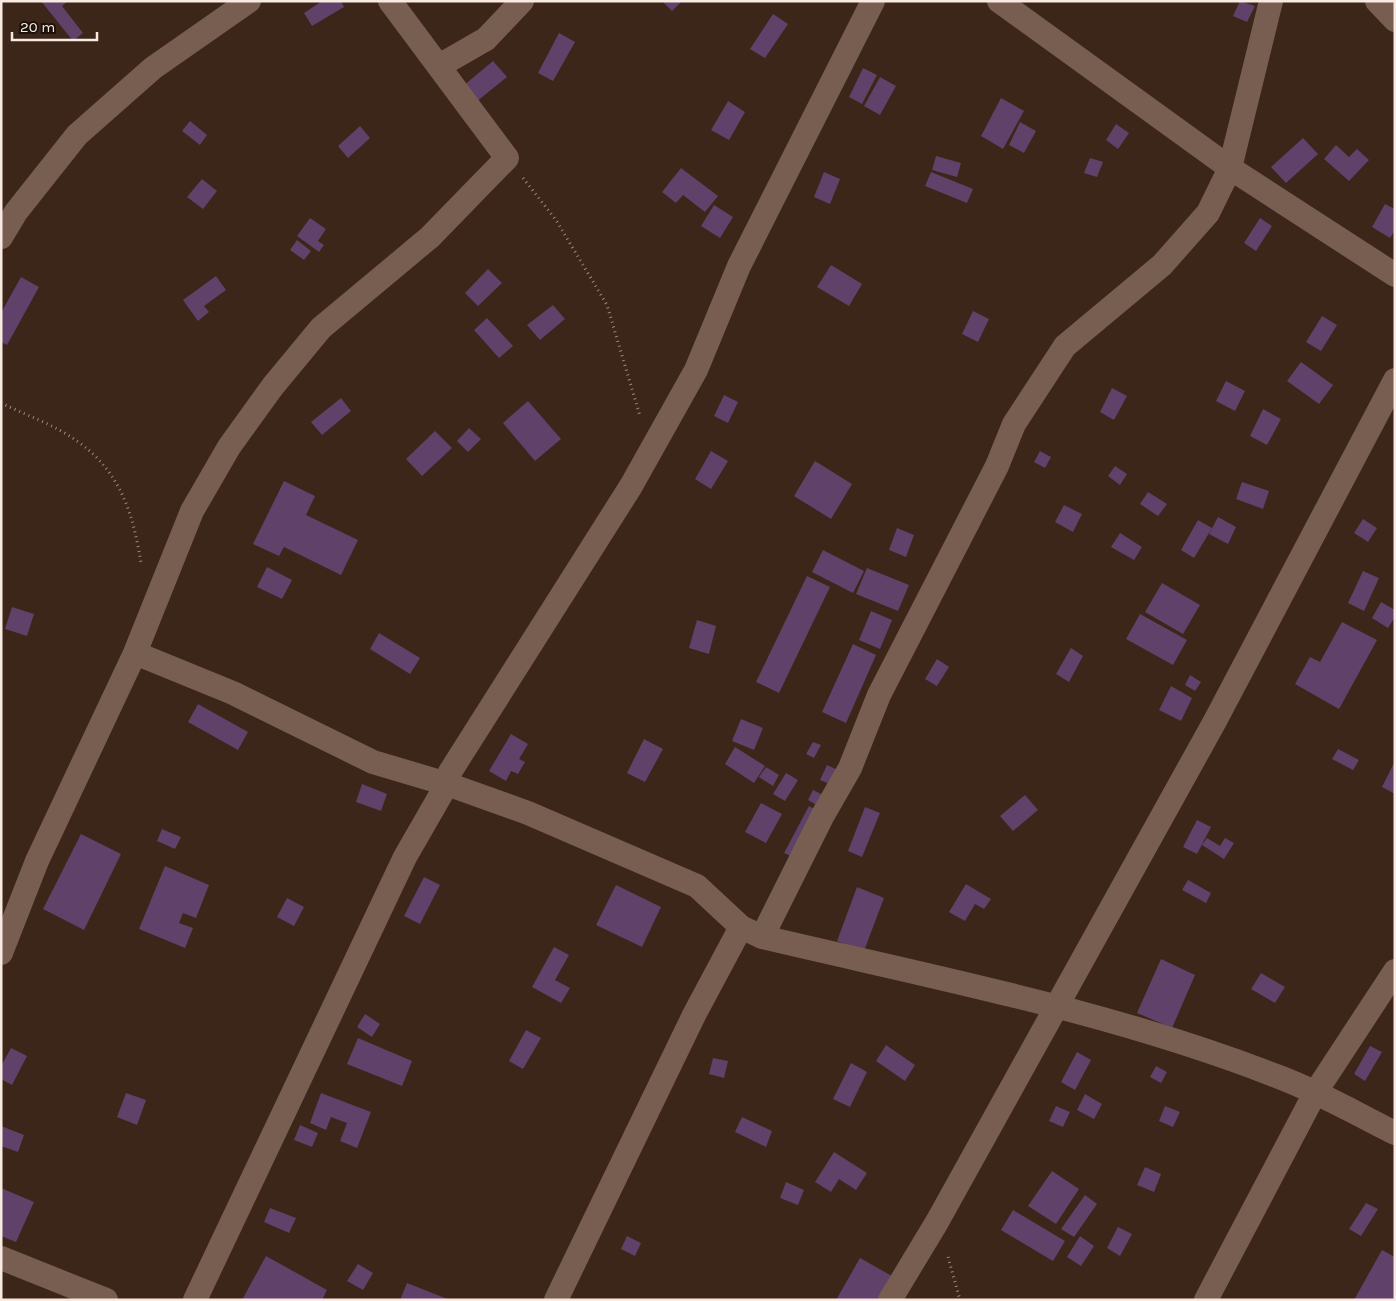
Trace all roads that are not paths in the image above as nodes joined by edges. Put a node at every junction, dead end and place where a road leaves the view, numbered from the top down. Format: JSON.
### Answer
{"nodes":[{"id":1,"x":250,"y":1,"type":"edge"},
{"id":2,"x":390,"y":1,"type":"edge"},
{"id":3,"x":522,"y":1,"type":"edge"},
{"id":4,"x":873,"y":1,"type":"edge"},
{"id":5,"x":999,"y":1,"type":"edge"},
{"id":6,"x":1271,"y":1,"type":"edge"},
{"id":7,"x":1377,"y":1,"type":"edge"},
{"id":8,"x":1395,"y":20,"type":"edge"},
{"id":9,"x":439,"y":66,"type":"junction"},
{"id":10,"x":1230,"y":168,"type":"junction"},
{"id":11,"x":1,"y":237,"type":"edge"},
{"id":12,"x":1395,"y":275,"type":"edge"},
{"id":13,"x":1395,"y":380,"type":"edge"},
{"id":14,"x":135,"y":653,"type":"junction"},
{"id":15,"x":447,"y":784,"type":"junction"},
{"id":16,"x":741,"y":927,"type":"junction"},
{"id":17,"x":762,"y":937,"type":"junction"},
{"id":18,"x":1,"y":952,"type":"edge"},
{"id":19,"x":1395,"y":970,"type":"edge"},
{"id":20,"x":1057,"y":1006,"type":"junction"},
{"id":21,"x":1315,"y":1093,"type":"junction"},
{"id":22,"x":1395,"y":1133,"type":"edge"},
{"id":23,"x":1,"y":1258,"type":"edge"},
{"id":24,"x":106,"y":1300,"type":"edge"},
{"id":25,"x":196,"y":1300,"type":"edge"},
{"id":26,"x":556,"y":1300,"type":"edge"},
{"id":27,"x":890,"y":1300,"type":"edge"},
{"id":28,"x":1206,"y":1300,"type":"edge"}],
"edges":[{"from":1,"to":11,"type":"street"},
{"from":2,"to":9,"type":"street"},
{"from":3,"to":9,"type":"street"},
{"from":4,"to":15,"type":"street"},
{"from":5,"to":10,"type":"street"},
{"from":6,"to":10,"type":"street"},
{"from":7,"to":8,"type":"street"},
{"from":9,"to":14,"type":"street"},
{"from":10,"to":12,"type":"street"},
{"from":10,"to":17,"type":"street"},
{"from":13,"to":20,"type":"street"},
{"from":14,"to":15,"type":"street"},
{"from":14,"to":18,"type":"street"},
{"from":15,"to":16,"type":"street"},
{"from":15,"to":25,"type":"street"},
{"from":16,"to":17,"type":"street"},
{"from":16,"to":26,"type":"street"},
{"from":17,"to":20,"type":"street"},
{"from":19,"to":21,"type":"street"},
{"from":20,"to":21,"type":"street"},
{"from":20,"to":27,"type":"street"},
{"from":21,"to":22,"type":"street"},
{"from":21,"to":28,"type":"street"},
{"from":23,"to":24,"type":"street"}]}
